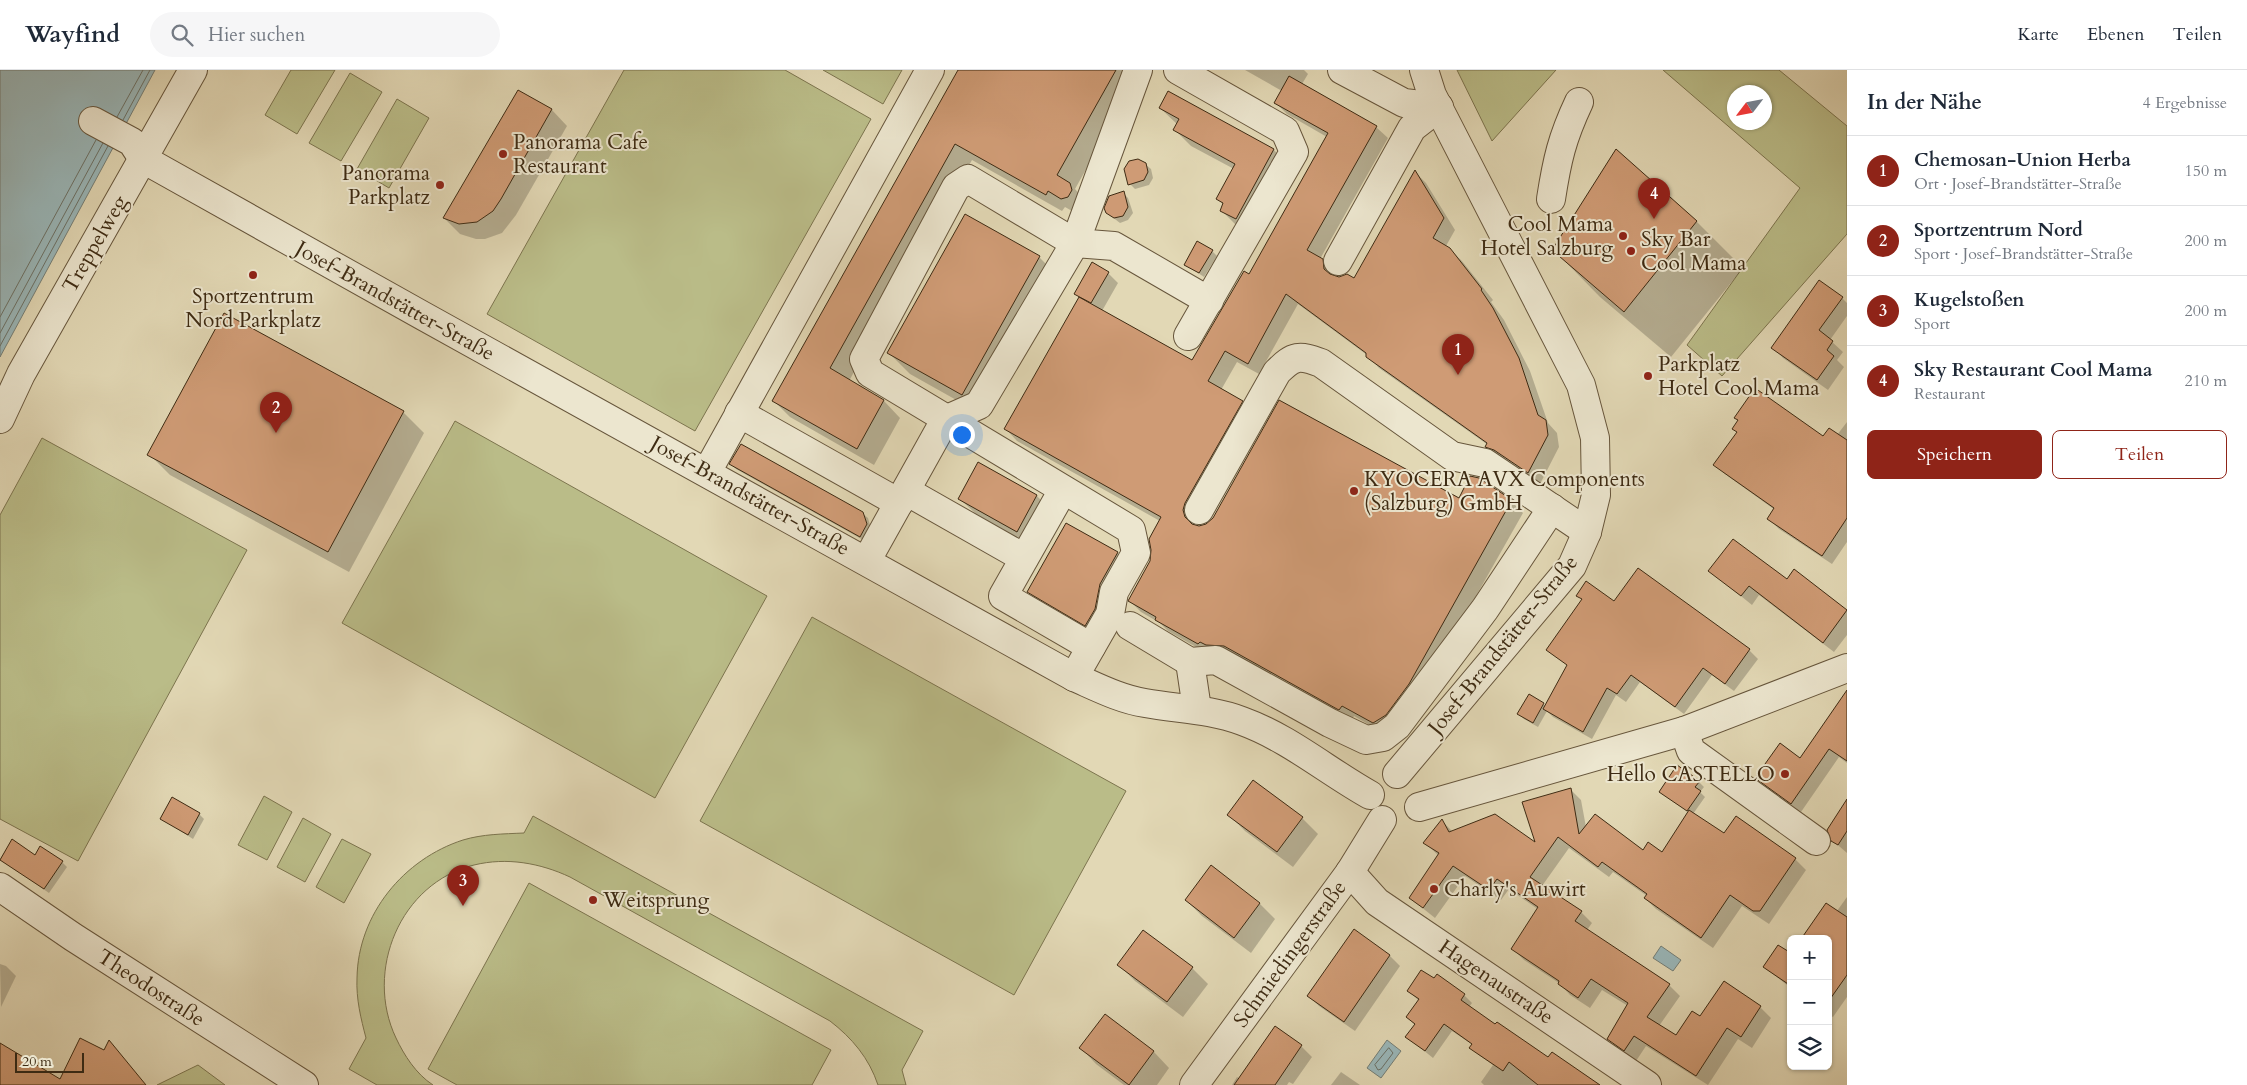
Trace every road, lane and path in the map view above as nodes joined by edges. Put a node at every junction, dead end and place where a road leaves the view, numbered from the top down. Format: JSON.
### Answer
{"nodes":[{"id":1,"x":193,"y":70,"type":"edge"},
{"id":2,"x":930,"y":70,"type":"edge"},
{"id":3,"x":1138,"y":70,"type":"edge"},
{"id":4,"x":1178,"y":70,"type":"edge"},
{"id":5,"x":1342,"y":70,"type":"edge"},
{"id":6,"x":1411,"y":70,"type":"edge"},
{"id":7,"x":1432,"y":91,"type":"edge"},
{"id":8,"x":1579,"y":102,"type":"dead end"},
{"id":9,"x":93,"y":121,"type":"dead end"},
{"id":10,"x":143,"y":159,"type":"junction"},
{"id":11,"x":1551,"y":199,"type":"dead end"},
{"id":12,"x":1075,"y":242,"type":"junction"},
{"id":13,"x":1338,"y":261,"type":"dead end"},
{"id":14,"x":1209,"y":301,"type":"junction"},
{"id":15,"x":1188,"y":336,"type":"dead end"},
{"id":16,"x":739,"y":413,"type":"junction"},
{"id":17,"x":0,"y":419,"type":"edge"},
{"id":18,"x":945,"y":420,"type":"junction"},
{"id":19,"x":707,"y":472,"type":"junction"},
{"id":20,"x":1063,"y":490,"type":"junction"},
{"id":21,"x":902,"y":497,"type":"junction"},
{"id":22,"x":1552,"y":508,"type":"junction"},
{"id":23,"x":1199,"y":510,"type":"dead end"},
{"id":24,"x":1587,"y":532,"type":"junction"},
{"id":25,"x":1024,"y":558,"type":"junction"},
{"id":26,"x":867,"y":560,"type":"junction"},
{"id":27,"x":1130,"y":626,"type":"dead end"},
{"id":28,"x":1091,"y":647,"type":"junction"},
{"id":29,"x":1190,"y":662,"type":"junction"},
{"id":30,"x":1847,"y":668,"type":"edge"},
{"id":31,"x":1074,"y":676,"type":"junction"},
{"id":32,"x":1197,"y":709,"type":"junction"},
{"id":33,"x":1684,"y":731,"type":"junction"},
{"id":34,"x":1397,"y":774,"type":"junction"},
{"id":35,"x":1370,"y":795,"type":"junction"},
{"id":36,"x":1419,"y":806,"type":"junction"},
{"id":37,"x":1382,"y":820,"type":"junction"},
{"id":38,"x":1816,"y":841,"type":"dead end"},
{"id":39,"x":1350,"y":872,"type":"junction"},
{"id":40,"x":0,"y":887,"type":"edge"},
{"id":41,"x":304,"y":1085,"type":"edge"},
{"id":42,"x":1194,"y":1085,"type":"edge"},
{"id":43,"x":1647,"y":1085,"type":"edge"}],
"edges":[{"from":1,"to":10,"type":"street","name":"Treppelweg"},
{"from":2,"to":16,"type":"street"},
{"from":3,"to":12,"type":"street"},
{"from":4,"to":14,"type":"street"},
{"from":5,"to":7,"type":"street"},
{"from":6,"to":7,"type":"street","name":"Josef-Brandstätter-Straße"},
{"from":7,"to":13,"type":"street"},
{"from":7,"to":24,"type":"street","name":"Josef-Brandstätter-Straße"},
{"from":8,"to":11,"type":"street"},
{"from":9,"to":10,"type":"street"},
{"from":10,"to":17,"type":"street","name":"Treppelweg"},
{"from":10,"to":19,"type":"street","name":"Josef-Brandstätter-Straße"},
{"from":12,"to":14,"type":"street"},
{"from":12,"to":18,"type":"street"},
{"from":12,"to":18,"type":"street"},
{"from":14,"to":15,"type":"street"},
{"from":16,"to":19,"type":"street"},
{"from":16,"to":21,"type":"street"},
{"from":18,"to":20,"type":"street"},
{"from":18,"to":21,"type":"street"},
{"from":19,"to":26,"type":"street","name":"Josef-Brandstätter-Straße"},
{"from":20,"to":25,"type":"street"},
{"from":20,"to":28,"type":"street"},
{"from":21,"to":25,"type":"street"},
{"from":21,"to":26,"type":"street"},
{"from":22,"to":23,"type":"street"},
{"from":22,"to":24,"type":"street"},
{"from":22,"to":29,"type":"street"},
{"from":24,"to":34,"type":"street","name":"Josef-Brandstätter-Straße"},
{"from":25,"to":28,"type":"street"},
{"from":26,"to":31,"type":"street","name":"Josef-Brandstätter-Straße"},
{"from":27,"to":29,"type":"street"},
{"from":28,"to":31,"type":"street"},
{"from":29,"to":32,"type":"street"},
{"from":30,"to":33,"type":"street"},
{"from":31,"to":32,"type":"street","name":"Josef-Brandstätter-Straße"},
{"from":32,"to":35,"type":"street","name":"Josef-Brandstätter-Straße"},
{"from":33,"to":36,"type":"street"},
{"from":33,"to":38,"type":"street"},
{"from":34,"to":35,"type":"street"},
{"from":34,"to":36,"type":"street"},
{"from":35,"to":37,"type":"street"},
{"from":36,"to":37,"type":"street"},
{"from":37,"to":39,"type":"street","name":"Schmiedingerstraße"},
{"from":39,"to":42,"type":"street","name":"Schmiedingerstraße"},
{"from":39,"to":43,"type":"street","name":"Hagenaustraße"},
{"from":40,"to":41,"type":"street","name":"Theodostraße"}]}
